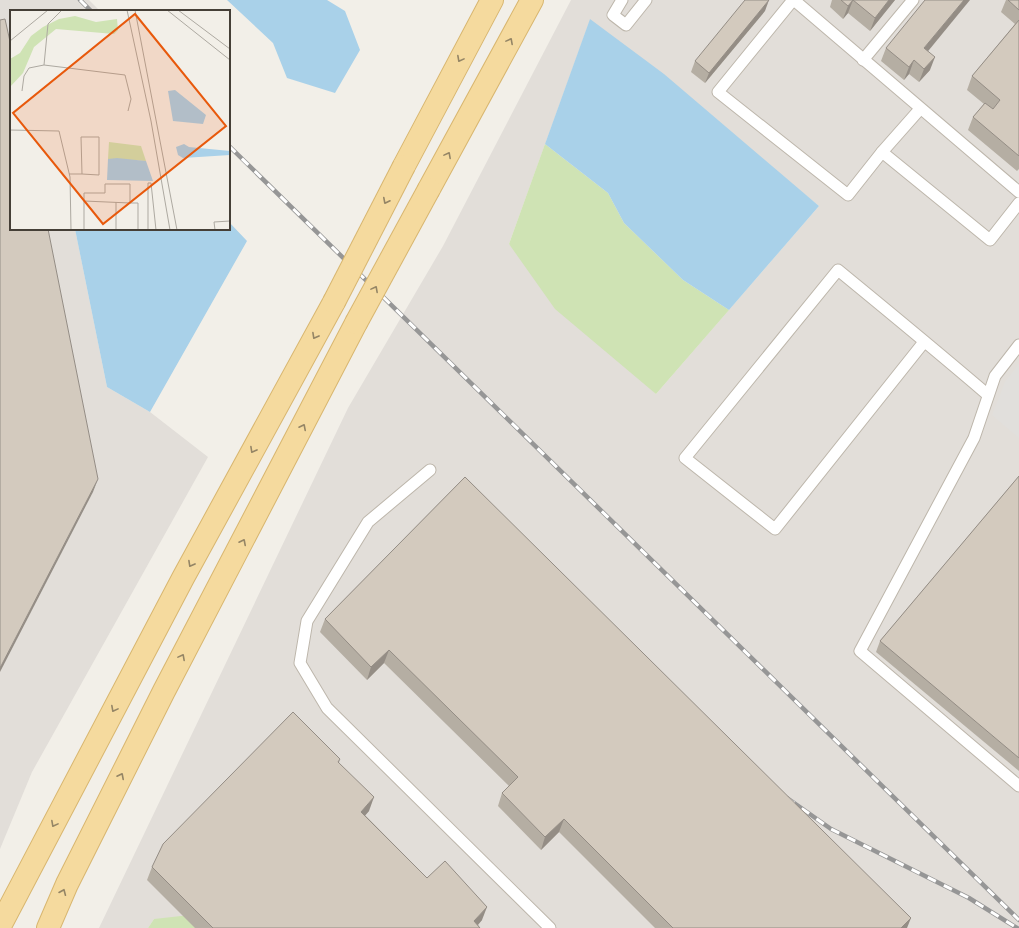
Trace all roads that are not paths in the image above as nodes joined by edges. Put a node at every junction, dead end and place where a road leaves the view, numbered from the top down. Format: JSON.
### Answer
{"nodes":[{"id":1,"x":492,"y":0,"type":"edge"},
{"id":2,"x":532,"y":0,"type":"edge"},
{"id":3,"x":622,"y":0,"type":"edge"},
{"id":4,"x":646,"y":0,"type":"edge"},
{"id":5,"x":794,"y":0,"type":"edge"},
{"id":6,"x":913,"y":0,"type":"edge"},
{"id":7,"x":863,"y":60,"type":"junction"},
{"id":8,"x":920,"y":109,"type":"junction"},
{"id":9,"x":882,"y":152,"type":"junction"},
{"id":10,"x":1019,"y":192,"type":"edge"},
{"id":11,"x":1019,"y":203,"type":"edge"},
{"id":12,"x":924,"y":342,"type":"junction"},
{"id":13,"x":1019,"y":345,"type":"edge"},
{"id":14,"x":988,"y":395,"type":"junction"},
{"id":15,"x":430,"y":470,"type":"dead end"},
{"id":16,"x":1019,"y":786,"type":"edge"},
{"id":17,"x":0,"y":926,"type":"edge"},
{"id":18,"x":48,"y":928,"type":"edge"},
{"id":19,"x":550,"y":928,"type":"edge"}],
"edges":[{"from":1,"to":17,"type":"main road","one_way":true,"bridge":true},
{"from":18,"to":2,"type":"main road","one_way":true,"bridge":true},
{"from":3,"to":4,"type":"lane"},
{"from":5,"to":7,"type":"lane"},
{"from":5,"to":9,"type":"lane"},
{"from":6,"to":7,"type":"lane"},
{"from":7,"to":8,"type":"lane"},
{"from":8,"to":9,"type":"lane"},
{"from":8,"to":10,"type":"lane"},
{"from":9,"to":11,"type":"lane"},
{"from":12,"to":12,"type":"lane"},
{"from":12,"to":14,"type":"lane"},
{"from":13,"to":14,"type":"lane"},
{"from":14,"to":16,"type":"lane"},
{"from":15,"to":19,"type":"lane"}]}
